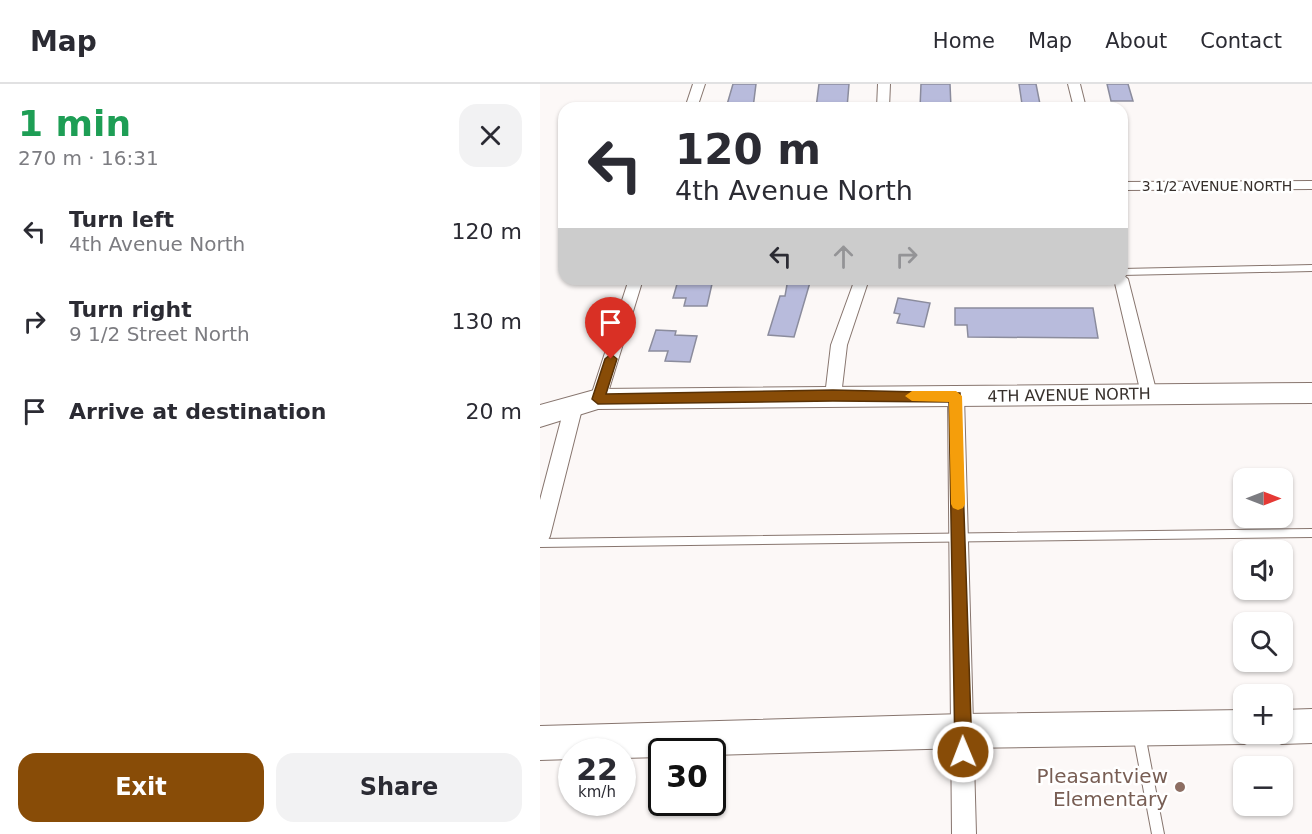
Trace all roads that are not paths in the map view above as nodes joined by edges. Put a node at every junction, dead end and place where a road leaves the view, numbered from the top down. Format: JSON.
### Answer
{"nodes":[{"id":1,"x":699,"y":84,"type":"edge"},
{"id":2,"x":884,"y":84,"type":"edge"},
{"id":3,"x":1074,"y":84,"type":"edge"},
{"id":4,"x":693,"y":102,"type":"edge"},
{"id":5,"x":883,"y":102,"type":"edge"},
{"id":6,"x":1078,"y":102,"type":"edge"},
{"id":7,"x":1128,"y":186,"type":"edge"},
{"id":8,"x":1312,"y":186,"type":"edge"},
{"id":9,"x":1312,"y":268,"type":"edge"},
{"id":10,"x":1128,"y":272,"type":"edge"},
{"id":11,"x":634,"y":285,"type":"edge"},
{"id":12,"x":860,"y":285,"type":"edge"},
{"id":13,"x":1122,"y":285,"type":"edge"},
{"id":14,"x":1312,"y":393,"type":"edge"},
{"id":15,"x":1149,"y":394,"type":"junction"},
{"id":16,"x":833,"y":396,"type":"junction"},
{"id":17,"x":956,"y":396,"type":"junction"},
{"id":18,"x":586,"y":402,"type":"junction"},
{"id":19,"x":540,"y":416,"type":"edge"},
{"id":20,"x":1312,"y":533,"type":"edge"},
{"id":21,"x":540,"y":536,"type":"edge"},
{"id":22,"x":959,"y":538,"type":"junction"},
{"id":23,"x":540,"y":543,"type":"edge"},
{"id":24,"x":1312,"y":726,"type":"edge"},
{"id":25,"x":1233,"y":727,"type":"edge"},
{"id":26,"x":1293,"y":727,"type":"edge"},
{"id":27,"x":1138,"y":729,"type":"junction"},
{"id":28,"x":963,"y":731,"type":"junction"},
{"id":29,"x":540,"y":742,"type":"edge"},
{"id":30,"x":964,"y":834,"type":"edge"},
{"id":31,"x":1158,"y":834,"type":"edge"}],
"edges":[{"from":1,"to":4,"type":"street"},
{"from":2,"to":5,"type":"street"},
{"from":3,"to":6,"type":"street"},
{"from":7,"to":8,"type":"street","name":"3 1/2 AVENUE NORTH"},
{"from":9,"to":10,"type":"lane"},
{"from":11,"to":18,"type":"street"},
{"from":12,"to":16,"type":"street"},
{"from":13,"to":15,"type":"street"},
{"from":14,"to":15,"type":"street","name":"4TH AVENUE NORTH"},
{"from":15,"to":17,"type":"street","name":"4TH AVENUE NORTH"},
{"from":16,"to":17,"type":"street","name":"4TH AVENUE NORTH"},
{"from":16,"to":18,"type":"street","name":"4TH AVENUE NORTH"},
{"from":17,"to":22,"type":"street"},
{"from":18,"to":19,"type":"street","name":"4TH AVENUE NORTH"},
{"from":18,"to":21,"type":"street"},
{"from":20,"to":22,"type":"lane"},
{"from":22,"to":23,"type":"lane"},
{"from":22,"to":28,"type":"street"},
{"from":24,"to":26,"type":"street"},
{"from":25,"to":27,"type":"street"},
{"from":27,"to":28,"type":"street"},
{"from":27,"to":31,"type":"lane"},
{"from":28,"to":29,"type":"street"},
{"from":28,"to":30,"type":"street"}]}
